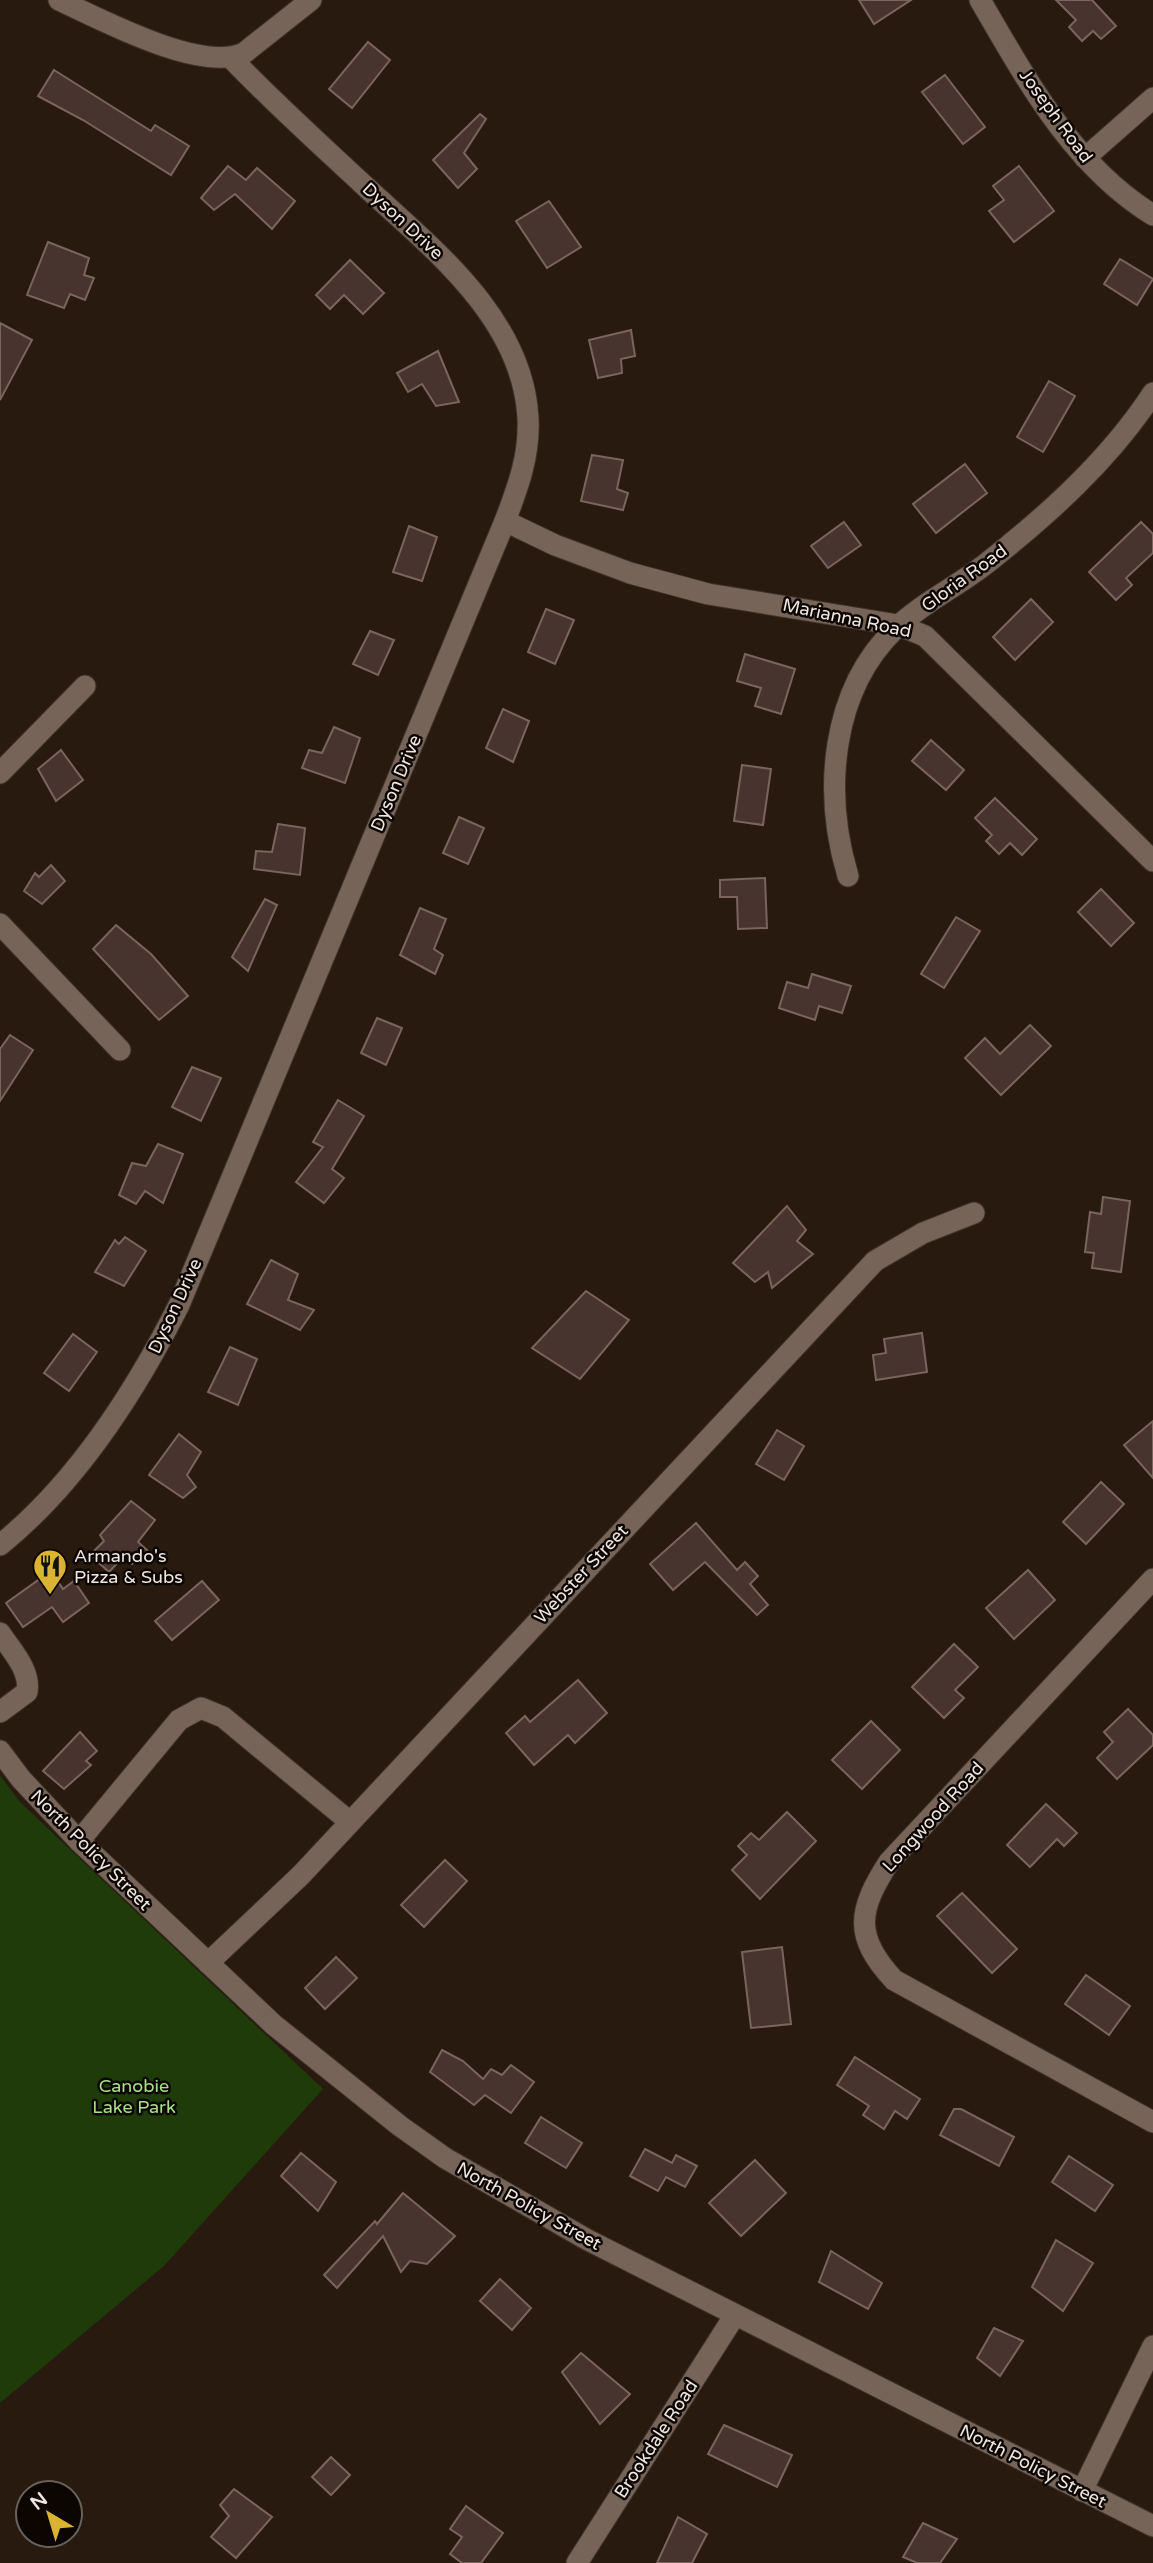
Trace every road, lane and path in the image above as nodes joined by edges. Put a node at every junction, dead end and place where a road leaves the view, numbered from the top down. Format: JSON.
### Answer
{"nodes":[{"id":1,"x":59,"y":0,"type":"edge"},
{"id":2,"x":311,"y":0,"type":"edge"},
{"id":3,"x":980,"y":0,"type":"edge"},
{"id":4,"x":232,"y":59,"type":"junction"},
{"id":5,"x":1153,"y":97,"type":"edge"},
{"id":6,"x":1085,"y":158,"type":"junction"},
{"id":7,"x":1153,"y":215,"type":"edge"},
{"id":8,"x":1153,"y":393,"type":"edge"},
{"id":9,"x":505,"y":521,"type":"junction"},
{"id":10,"x":898,"y":625,"type":"junction"},
{"id":11,"x":85,"y":686,"type":"dead end"},
{"id":12,"x":0,"y":773,"type":"edge"},
{"id":13,"x":1152,"y":859,"type":"edge"},
{"id":14,"x":848,"y":876,"type":"dead end"},
{"id":15,"x":0,"y":924,"type":"edge"},
{"id":16,"x":120,"y":1050,"type":"dead end"},
{"id":17,"x":974,"y":1213,"type":"dead end"},
{"id":18,"x":0,"y":1545,"type":"edge"},
{"id":19,"x":1153,"y":1578,"type":"edge"},
{"id":20,"x":0,"y":1633,"type":"edge"},
{"id":21,"x":0,"y":1712,"type":"edge"},
{"id":22,"x":0,"y":1752,"type":"edge"},
{"id":23,"x":350,"y":1822,"type":"junction"},
{"id":24,"x":79,"y":1841,"type":"junction"},
{"id":25,"x":208,"y":1963,"type":"junction"},
{"id":26,"x":1148,"y":2112,"type":"edge"},
{"id":27,"x":735,"y":2315,"type":"junction"},
{"id":28,"x":1153,"y":2346,"type":"edge"},
{"id":29,"x":1082,"y":2491,"type":"junction"},
{"id":30,"x":1153,"y":2526,"type":"edge"},
{"id":31,"x":577,"y":2563,"type":"edge"}],
"edges":[{"from":1,"to":4,"type":"street"},
{"from":2,"to":4,"type":"street"},
{"from":3,"to":6,"type":"street","name":"Joseph Road"},
{"from":4,"to":9,"type":"street","name":"Dyson Drive"},
{"from":5,"to":6,"type":"street"},
{"from":6,"to":7,"type":"street","name":"Joseph Road"},
{"from":8,"to":10,"type":"street","name":"Gloria Road"},
{"from":9,"to":10,"type":"street","name":"Marianna Road"},
{"from":9,"to":18,"type":"street","name":"Dyson Drive"},
{"from":10,"to":13,"type":"street","name":"Marianna Road"},
{"from":10,"to":14,"type":"street","name":"Gloria Road"},
{"from":11,"to":12,"type":"street"},
{"from":15,"to":16,"type":"street"},
{"from":17,"to":23,"type":"street","name":"Webster Street"},
{"from":19,"to":26,"type":"street","name":"Longwood Road"},
{"from":20,"to":21,"type":"street"},
{"from":22,"to":24,"type":"street","name":"North Policy Street"},
{"from":23,"to":24,"type":"street"},
{"from":23,"to":25,"type":"street","name":"Webster Street"},
{"from":24,"to":25,"type":"street","name":"North Policy Street"},
{"from":25,"to":27,"type":"street","name":"North Policy Street"},
{"from":27,"to":29,"type":"street","name":"North Policy Street"},
{"from":27,"to":31,"type":"street","name":"Brookdale Road"},
{"from":28,"to":29,"type":"street"},
{"from":29,"to":30,"type":"street","name":"North Policy Street"}]}
